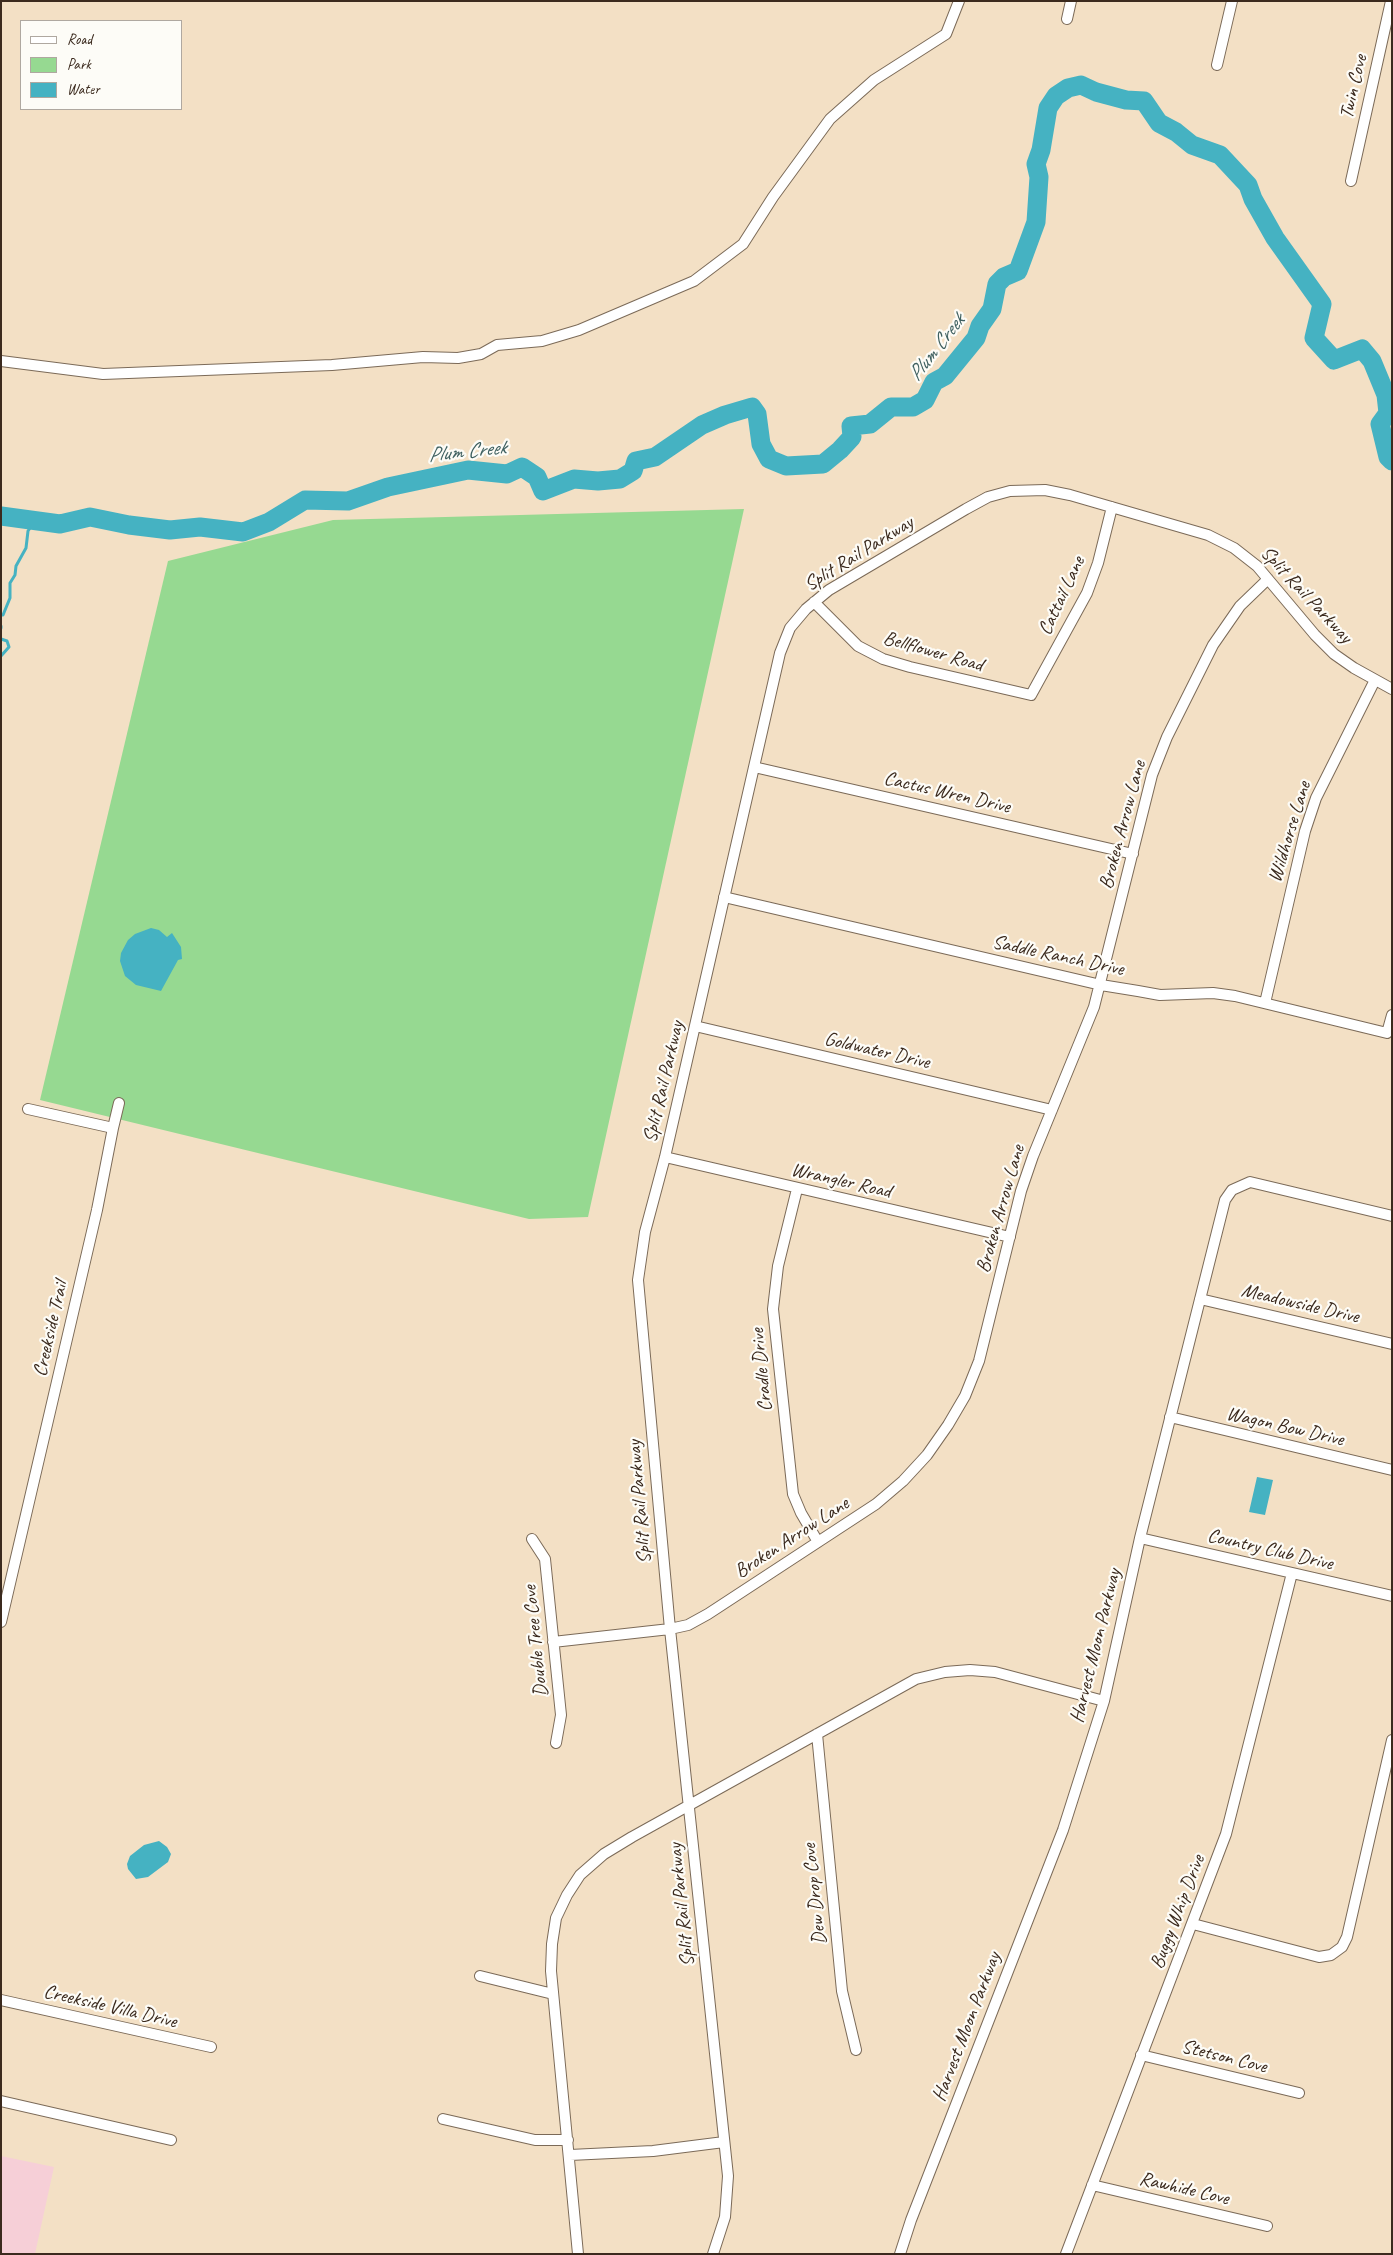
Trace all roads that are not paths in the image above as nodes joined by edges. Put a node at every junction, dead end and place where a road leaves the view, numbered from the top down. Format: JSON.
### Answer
{"nodes":[{"id":1,"x":959,"y":1,"type":"edge"},
{"id":2,"x":1071,"y":1,"type":"edge"},
{"id":3,"x":1232,"y":1,"type":"edge"},
{"id":4,"x":1391,"y":1,"type":"edge"},
{"id":5,"x":1067,"y":19,"type":"dead end"},
{"id":6,"x":1217,"y":65,"type":"dead end"},
{"id":7,"x":1351,"y":181,"type":"dead end"},
{"id":8,"x":1,"y":362,"type":"edge"},
{"id":9,"x":1112,"y":507,"type":"junction"},
{"id":10,"x":1268,"y":579,"type":"junction"},
{"id":11,"x":814,"y":602,"type":"junction"},
{"id":12,"x":1375,"y":680,"type":"junction"},
{"id":13,"x":1392,"y":689,"type":"edge"},
{"id":14,"x":1030,"y":695,"type":"joint"},
{"id":15,"x":754,"y":767,"type":"junction"},
{"id":16,"x":1133,"y":854,"type":"junction"},
{"id":17,"x":724,"y":897,"type":"junction"},
{"id":18,"x":1100,"y":985,"type":"junction"},
{"id":19,"x":1265,"y":1003,"type":"junction"},
{"id":20,"x":1392,"y":1015,"type":"edge"},
{"id":21,"x":695,"y":1026,"type":"junction"},
{"id":22,"x":119,"y":1103,"type":"dead end"},
{"id":23,"x":28,"y":1109,"type":"dead end"},
{"id":24,"x":1052,"y":1110,"type":"junction"},
{"id":25,"x":113,"y":1128,"type":"junction"},
{"id":26,"x":665,"y":1157,"type":"junction"},
{"id":27,"x":797,"y":1189,"type":"junction"},
{"id":28,"x":1392,"y":1216,"type":"edge"},
{"id":29,"x":1010,"y":1237,"type":"junction"},
{"id":30,"x":1200,"y":1299,"type":"junction"},
{"id":31,"x":1392,"y":1344,"type":"edge"},
{"id":32,"x":1170,"y":1417,"type":"junction"},
{"id":33,"x":1392,"y":1470,"type":"edge"},
{"id":34,"x":1140,"y":1538,"type":"junction"},
{"id":35,"x":532,"y":1539,"type":"dead end"},
{"id":36,"x":818,"y":1542,"type":"junction"},
{"id":37,"x":1292,"y":1574,"type":"junction"},
{"id":38,"x":1392,"y":1596,"type":"edge"},
{"id":39,"x":1,"y":1622,"type":"edge"},
{"id":40,"x":670,"y":1629,"type":"junction"},
{"id":41,"x":553,"y":1642,"type":"junction"},
{"id":42,"x":1104,"y":1701,"type":"junction"},
{"id":43,"x":817,"y":1734,"type":"junction"},
{"id":44,"x":1392,"y":1740,"type":"edge"},
{"id":45,"x":556,"y":1743,"type":"dead end"},
{"id":46,"x":690,"y":1805,"type":"junction"},
{"id":47,"x":1193,"y":1924,"type":"junction"},
{"id":48,"x":480,"y":1976,"type":"dead end"},
{"id":49,"x":553,"y":1994,"type":"junction"},
{"id":50,"x":1,"y":2000,"type":"edge"},
{"id":51,"x":211,"y":2048,"type":"dead end"},
{"id":52,"x":856,"y":2050,"type":"dead end"},
{"id":53,"x":1141,"y":2055,"type":"junction"},
{"id":54,"x":1299,"y":2093,"type":"dead end"},
{"id":55,"x":1,"y":2101,"type":"edge"},
{"id":56,"x":443,"y":2119,"type":"dead end"},
{"id":57,"x":171,"y":2140,"type":"dead end"},
{"id":58,"x":568,"y":2140,"type":"junction"},
{"id":59,"x":724,"y":2142,"type":"junction"},
{"id":60,"x":570,"y":2155,"type":"junction"},
{"id":61,"x":1092,"y":2185,"type":"junction"},
{"id":62,"x":1267,"y":2226,"type":"dead end"},
{"id":63,"x":578,"y":2254,"type":"edge"},
{"id":64,"x":713,"y":2254,"type":"edge"},
{"id":65,"x":900,"y":2254,"type":"edge"},
{"id":66,"x":1066,"y":2254,"type":"edge"}],
"edges":[{"from":1,"to":8,"type":"street"},
{"from":2,"to":5,"type":"street"},
{"from":3,"to":6,"type":"street"},
{"from":4,"to":7,"type":"street","name":"Twin Cove"},
{"from":9,"to":10,"type":"street","name":"Split Rail Parkway"},
{"from":9,"to":11,"type":"street","name":"Split Rail Parkway"},
{"from":9,"to":14,"type":"street","name":"Cattail Lane"},
{"from":10,"to":12,"type":"street","name":"Split Rail Parkway"},
{"from":10,"to":16,"type":"street","name":"Broken Arrow Lane"},
{"from":11,"to":14,"type":"street","name":"Bellflower Road"},
{"from":11,"to":15,"type":"street","name":"Split Rail Parkway"},
{"from":12,"to":13,"type":"street","name":"Split Rail Parkway"},
{"from":12,"to":19,"type":"street","name":"Wildhorse Lane"},
{"from":15,"to":16,"type":"street","name":"Cactus Wren Drive"},
{"from":15,"to":17,"type":"street","name":"Split Rail Parkway"},
{"from":16,"to":18,"type":"street","name":"Broken Arrow Lane"},
{"from":17,"to":18,"type":"street","name":"Saddle Ranch Drive"},
{"from":17,"to":21,"type":"street","name":"Split Rail Parkway"},
{"from":18,"to":19,"type":"street","name":"Saddle Ranch Drive"},
{"from":18,"to":24,"type":"street","name":"Broken Arrow Lane"},
{"from":19,"to":20,"type":"street","name":"Saddle Ranch Drive"},
{"from":21,"to":24,"type":"street","name":"Goldwater Drive"},
{"from":21,"to":26,"type":"street","name":"Split Rail Parkway"},
{"from":22,"to":25,"type":"street","name":"Creekside Trail"},
{"from":23,"to":25,"type":"street"},
{"from":24,"to":29,"type":"street","name":"Broken Arrow Lane"},
{"from":25,"to":39,"type":"street","name":"Creekside Trail"},
{"from":26,"to":27,"type":"street","name":"Wrangler Road"},
{"from":26,"to":40,"type":"street","name":"Split Rail Parkway"},
{"from":27,"to":29,"type":"street","name":"Wrangler Road"},
{"from":27,"to":36,"type":"street","name":"Cradle Drive"},
{"from":28,"to":30,"type":"street","name":"Harvest Moon Parkway"},
{"from":29,"to":36,"type":"street","name":"Broken Arrow Lane"},
{"from":30,"to":31,"type":"street","name":"Meadowside Drive"},
{"from":30,"to":32,"type":"street","name":"Harvest Moon Parkway"},
{"from":32,"to":33,"type":"street","name":"Wagon Bow Drive"},
{"from":32,"to":34,"type":"street","name":"Harvest Moon Parkway"},
{"from":34,"to":37,"type":"street","name":"Country Club Drive"},
{"from":34,"to":42,"type":"street","name":"Harvest Moon Parkway"},
{"from":35,"to":41,"type":"street","name":"Double Tree Cove"},
{"from":36,"to":40,"type":"street","name":"Broken Arrow Lane"},
{"from":37,"to":38,"type":"street","name":"Country Club Drive"},
{"from":37,"to":47,"type":"street","name":"Buggy Whip Drive"},
{"from":40,"to":41,"type":"street","name":"Broken Arrow Lane"},
{"from":40,"to":46,"type":"street","name":"Split Rail Parkway"},
{"from":41,"to":45,"type":"street","name":"Double Tree Cove"},
{"from":42,"to":43,"type":"street"},
{"from":42,"to":65,"type":"street","name":"Harvest Moon Parkway"},
{"from":43,"to":46,"type":"street"},
{"from":43,"to":52,"type":"street","name":"Dew Drop Cove"},
{"from":44,"to":47,"type":"street"},
{"from":46,"to":49,"type":"street"},
{"from":46,"to":59,"type":"street","name":"Split Rail Parkway"},
{"from":47,"to":53,"type":"street","name":"Buggy Whip Drive"},
{"from":48,"to":49,"type":"street"},
{"from":49,"to":58,"type":"street"},
{"from":50,"to":51,"type":"street","name":"Creekside Villa Drive"},
{"from":53,"to":54,"type":"street","name":"Stetson Cove"},
{"from":53,"to":61,"type":"street","name":"Buggy Whip Drive"},
{"from":55,"to":57,"type":"street"},
{"from":56,"to":58,"type":"street"},
{"from":58,"to":60,"type":"street"},
{"from":59,"to":60,"type":"street"},
{"from":59,"to":64,"type":"street","name":"Split Rail Parkway"},
{"from":60,"to":63,"type":"street"},
{"from":61,"to":62,"type":"street","name":"Rawhide Cove"},
{"from":61,"to":66,"type":"street","name":"Buggy Whip Drive"}]}
